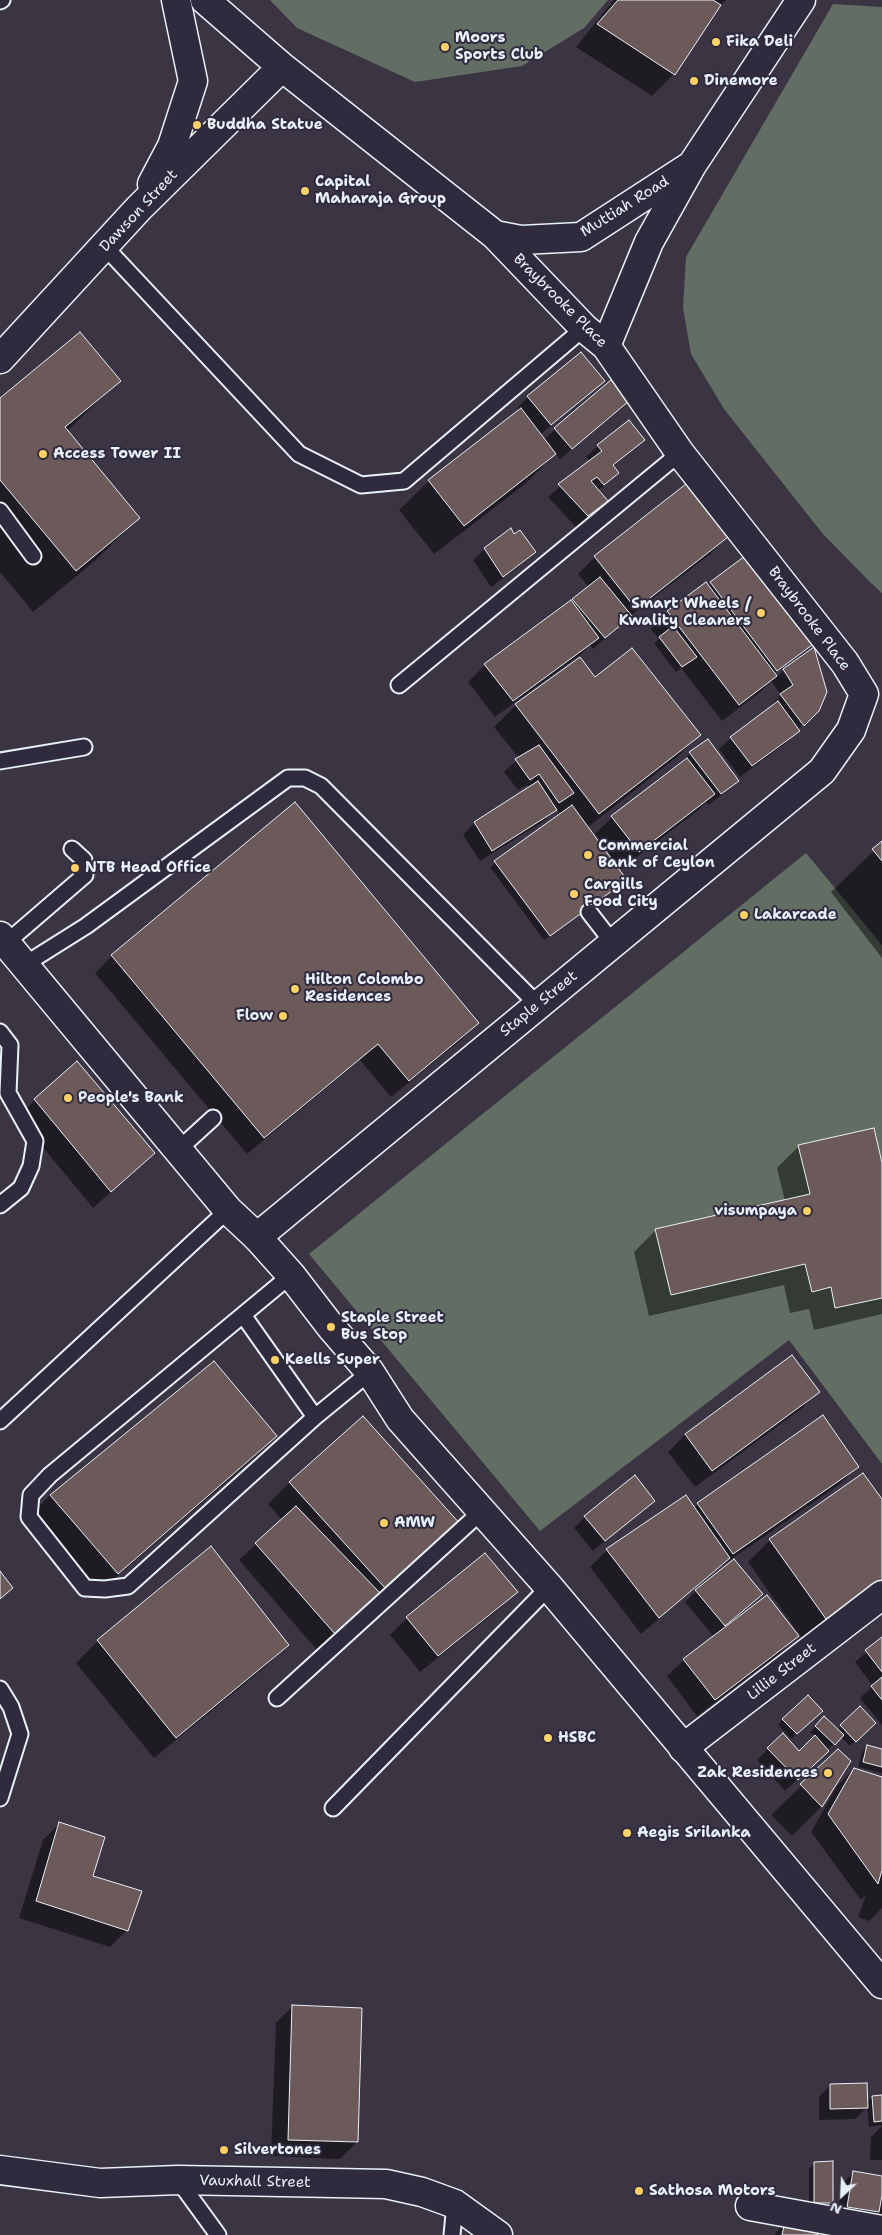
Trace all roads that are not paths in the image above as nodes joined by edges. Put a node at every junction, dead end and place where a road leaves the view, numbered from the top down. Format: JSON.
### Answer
{"nodes":[{"id":1,"x":176,"y":0,"type":"edge"},
{"id":2,"x":801,"y":0,"type":"edge"},
{"id":3,"x":214,"y":4,"type":"edge"},
{"id":4,"x":282,"y":67,"type":"junction"},
{"id":5,"x":692,"y":165,"type":"junction"},
{"id":6,"x":139,"y":208,"type":"junction"},
{"id":7,"x":495,"y":235,"type":"junction"},
{"id":8,"x":104,"y":248,"type":"junction"},
{"id":9,"x":584,"y":328,"type":"junction"},
{"id":10,"x":606,"y":346,"type":"junction"},
{"id":11,"x":0,"y":359,"type":"edge"},
{"id":12,"x":680,"y":453,"type":"junction"},
{"id":13,"x":0,"y":511,"type":"edge"},
{"id":14,"x":33,"y":556,"type":"dead end"},
{"id":15,"x":399,"y":685,"type":"dead end"},
{"id":16,"x":873,"y":695,"type":"edge"},
{"id":17,"x":84,"y":746,"type":"dead end"},
{"id":18,"x":0,"y":761,"type":"edge"},
{"id":19,"x":822,"y":771,"type":"joint"},
{"id":20,"x":72,"y":850,"type":"dead end"},
{"id":21,"x":589,"y":912,"type":"dead end"},
{"id":22,"x":3,"y":939,"type":"edge"},
{"id":23,"x":614,"y":943,"type":"junction"},
{"id":24,"x":24,"y":965,"type":"junction"},
{"id":25,"x":538,"y":1005,"type":"junction"},
{"id":26,"x":0,"y":1032,"type":"edge"},
{"id":27,"x":213,"y":1118,"type":"dead end"},
{"id":28,"x":178,"y":1150,"type":"junction"},
{"id":29,"x":0,"y":1205,"type":"edge"},
{"id":30,"x":228,"y":1210,"type":"junction"},
{"id":31,"x":257,"y":1237,"type":"junction"},
{"id":32,"x":291,"y":1275,"type":"junction"},
{"id":33,"x":243,"y":1316,"type":"junction"},
{"id":34,"x":370,"y":1372,"type":"junction"},
{"id":35,"x":315,"y":1418,"type":"junction"},
{"id":36,"x":0,"y":1421,"type":"edge"},
{"id":37,"x":482,"y":1511,"type":"junction"},
{"id":38,"x":549,"y":1587,"type":"junction"},
{"id":39,"x":882,"y":1595,"type":"edge"},
{"id":40,"x":0,"y":1689,"type":"edge"},
{"id":41,"x":277,"y":1698,"type":"dead end"},
{"id":42,"x":682,"y":1748,"type":"junction"},
{"id":43,"x":0,"y":1798,"type":"edge"},
{"id":44,"x":333,"y":1808,"type":"dead end"},
{"id":45,"x":882,"y":1984,"type":"edge"},
{"id":46,"x":0,"y":2170,"type":"edge"},
{"id":47,"x":178,"y":2180,"type":"junction"},
{"id":48,"x":454,"y":2204,"type":"junction"},
{"id":49,"x":750,"y":2206,"type":"dead end"},
{"id":50,"x":882,"y":2230,"type":"edge"},
{"id":51,"x":218,"y":2235,"type":"edge"},
{"id":52,"x":452,"y":2235,"type":"edge"},
{"id":53,"x":498,"y":2235,"type":"edge"}],
"edges":[{"from":1,"to":6,"type":"street"},
{"from":2,"to":5,"type":"street","name":"Muttiah Road"},
{"from":3,"to":4,"type":"street","name":"Braybrooke Place"},
{"from":4,"to":6,"type":"street","name":"Dawson Street"},
{"from":4,"to":7,"type":"street","name":"Braybrooke Place"},
{"from":5,"to":7,"type":"street","name":"Muttiah Road"},
{"from":5,"to":10,"type":"street","name":"Muttiah Road"},
{"from":6,"to":8,"type":"street","name":"Dawson Street"},
{"from":7,"to":9,"type":"street","name":"Braybrooke Place"},
{"from":8,"to":9,"type":"lane"},
{"from":8,"to":11,"type":"street","name":"Dawson Street"},
{"from":9,"to":10,"type":"street","name":"Braybrooke Place"},
{"from":10,"to":12,"type":"street","name":"Braybrooke Place"},
{"from":12,"to":15,"type":"lane"},
{"from":12,"to":16,"type":"street","name":"Braybrooke Place"},
{"from":13,"to":14,"type":"lane"},
{"from":16,"to":19,"type":"street","name":"Braybrooke Place"},
{"from":17,"to":18,"type":"lane"},
{"from":19,"to":23,"type":"street","name":"Staple Street"},
{"from":20,"to":22,"type":"lane"},
{"from":21,"to":23,"type":"lane"},
{"from":22,"to":24,"type":"street"},
{"from":23,"to":25,"type":"street","name":"Staple Street"},
{"from":24,"to":25,"type":"lane"},
{"from":24,"to":28,"type":"street"},
{"from":25,"to":31,"type":"street","name":"Staple Street"},
{"from":26,"to":29,"type":"lane"},
{"from":27,"to":28,"type":"lane"},
{"from":28,"to":30,"type":"street"},
{"from":30,"to":31,"type":"street"},
{"from":30,"to":36,"type":"lane"},
{"from":31,"to":32,"type":"street"},
{"from":32,"to":33,"type":"lane"},
{"from":32,"to":34,"type":"street"},
{"from":33,"to":35,"type":"lane"},
{"from":33,"to":35,"type":"lane"},
{"from":34,"to":35,"type":"lane"},
{"from":34,"to":37,"type":"street"},
{"from":37,"to":38,"type":"street"},
{"from":37,"to":41,"type":"lane"},
{"from":38,"to":42,"type":"street"},
{"from":38,"to":44,"type":"lane"},
{"from":39,"to":42,"type":"street","name":"Lillie Street"},
{"from":40,"to":43,"type":"lane"},
{"from":42,"to":45,"type":"street"},
{"from":46,"to":47,"type":"street","name":"Vauxhall Street"},
{"from":47,"to":48,"type":"street","name":"Vauxhall Street"},
{"from":47,"to":51,"type":"lane"},
{"from":48,"to":52,"type":"lane"},
{"from":48,"to":53,"type":"street","name":"Vauxhall Street"},
{"from":49,"to":50,"type":"street"}]}
